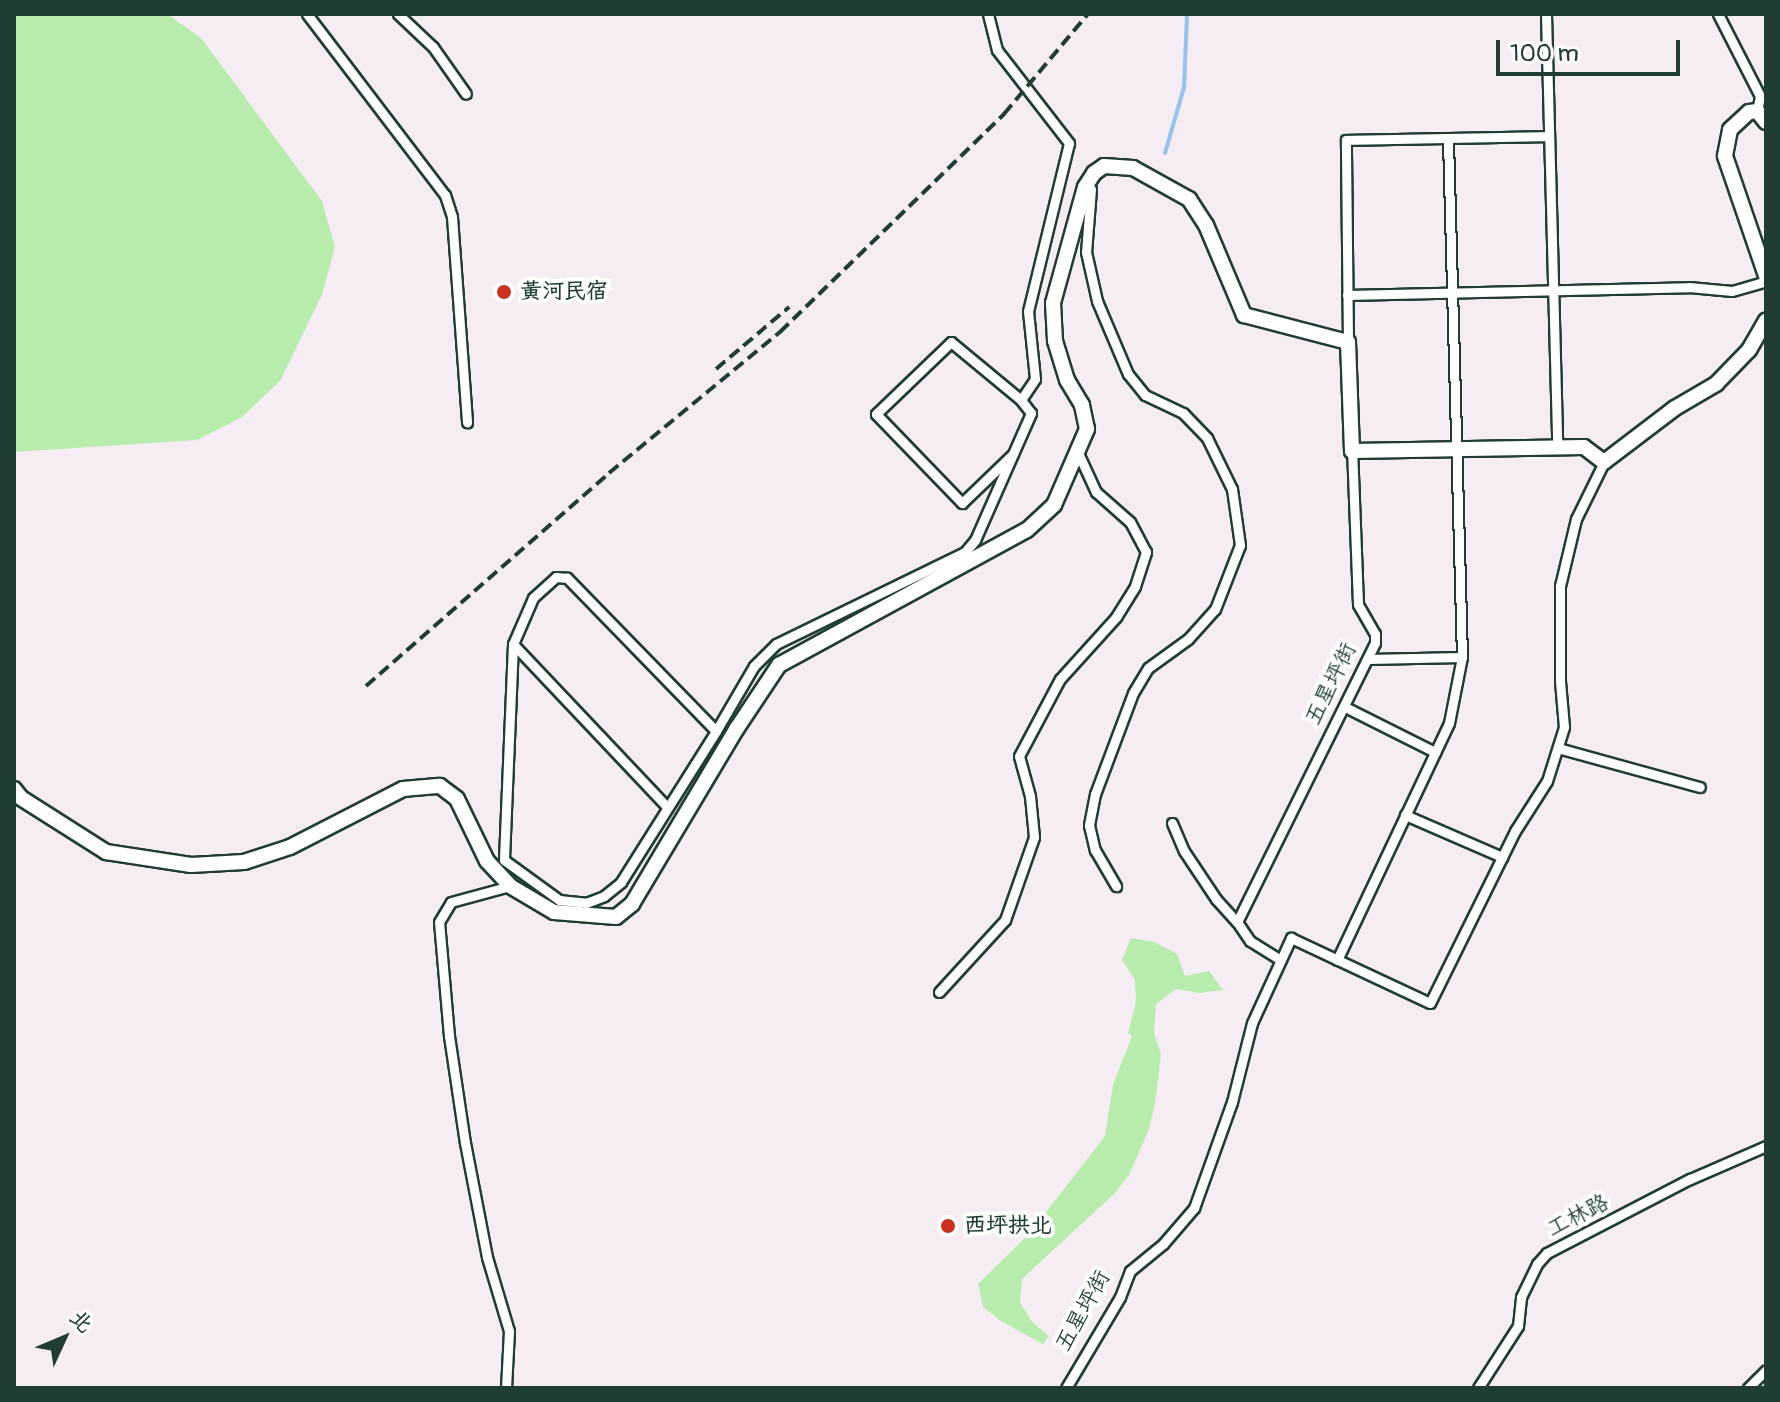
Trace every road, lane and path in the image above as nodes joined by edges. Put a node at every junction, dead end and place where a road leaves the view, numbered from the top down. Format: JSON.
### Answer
{"nodes":[{"id":1,"x":307,"y":14,"type":"edge"},
{"id":2,"x":398,"y":14,"type":"edge"},
{"id":3,"x":988,"y":14,"type":"edge"},
{"id":4,"x":1546,"y":14,"type":"edge"},
{"id":5,"x":1718,"y":14,"type":"edge"},
{"id":6,"x":466,"y":94,"type":"dead end"},
{"id":7,"x":1761,"y":116,"type":"edge"},
{"id":8,"x":1549,"y":136,"type":"junction"},
{"id":9,"x":1448,"y":138,"type":"junction"},
{"id":10,"x":1094,"y":173,"type":"junction"},
{"id":11,"x":1766,"y":278,"type":"edge"},
{"id":12,"x":1553,"y":290,"type":"junction"},
{"id":13,"x":1452,"y":292,"type":"junction"},
{"id":14,"x":1347,"y":295,"type":"junction"},
{"id":15,"x":1766,"y":320,"type":"edge"},
{"id":16,"x":1348,"y":342,"type":"junction"},
{"id":17,"x":1021,"y":400,"type":"junction"},
{"id":18,"x":467,"y":422,"type":"dead end"},
{"id":19,"x":1557,"y":447,"type":"junction"},
{"id":20,"x":1456,"y":449,"type":"junction"},
{"id":21,"x":1352,"y":451,"type":"junction"},
{"id":22,"x":1078,"y":453,"type":"junction"},
{"id":23,"x":1013,"y":454,"type":"junction"},
{"id":24,"x":1604,"y":462,"type":"junction"},
{"id":25,"x":513,"y":644,"type":"junction"},
{"id":26,"x":1462,"y":657,"type":"junction"},
{"id":27,"x":1368,"y":659,"type":"junction"},
{"id":28,"x":1345,"y":707,"type":"junction"},
{"id":29,"x":716,"y":731,"type":"junction"},
{"id":30,"x":1558,"y":748,"type":"junction"},
{"id":31,"x":1435,"y":752,"type":"junction"},
{"id":32,"x":1700,"y":787,"type":"dead end"},
{"id":33,"x":14,"y":789,"type":"edge"},
{"id":34,"x":667,"y":807,"type":"junction"},
{"id":35,"x":1405,"y":815,"type":"junction"},
{"id":36,"x":1172,"y":823,"type":"dead end"},
{"id":37,"x":1502,"y":857,"type":"junction"},
{"id":38,"x":510,"y":886,"type":"junction"},
{"id":39,"x":1116,"y":886,"type":"dead end"},
{"id":40,"x":1237,"y":922,"type":"junction"},
{"id":41,"x":1279,"y":959,"type":"junction"},
{"id":42,"x":1337,"y":960,"type":"junction"},
{"id":43,"x":939,"y":992,"type":"dead end"},
{"id":44,"x":1766,"y":1146,"type":"edge"},
{"id":45,"x":1766,"y":1370,"type":"edge"},
{"id":46,"x":506,"y":1388,"type":"edge"},
{"id":47,"x":1066,"y":1388,"type":"edge"},
{"id":48,"x":1478,"y":1388,"type":"edge"},
{"id":49,"x":1748,"y":1388,"type":"edge"}],
"edges":[{"from":1,"to":18,"type":"street"},
{"from":2,"to":6,"type":"street"},
{"from":3,"to":17,"type":"street"},
{"from":4,"to":8,"type":"street"},
{"from":5,"to":7,"type":"street"},
{"from":7,"to":11,"type":"street"},
{"from":8,"to":9,"type":"street","name":"五星坪街"},
{"from":8,"to":12,"type":"street"},
{"from":9,"to":13,"type":"street"},
{"from":9,"to":14,"type":"street","name":"五星坪街"},
{"from":10,"to":16,"type":"street"},
{"from":10,"to":22,"type":"street"},
{"from":10,"to":39,"type":"street"},
{"from":11,"to":12,"type":"street"},
{"from":12,"to":13,"type":"street"},
{"from":12,"to":19,"type":"street"},
{"from":13,"to":14,"type":"street"},
{"from":13,"to":20,"type":"street"},
{"from":14,"to":16,"type":"street","name":"五星坪街"},
{"from":15,"to":24,"type":"street"},
{"from":16,"to":21,"type":"street","name":"五星坪街"},
{"from":17,"to":23,"type":"street"},
{"from":17,"to":23,"type":"street"},
{"from":19,"to":20,"type":"street"},
{"from":19,"to":24,"type":"street"},
{"from":20,"to":21,"type":"street"},
{"from":20,"to":26,"type":"street"},
{"from":21,"to":27,"type":"street","name":"五星坪街"},
{"from":22,"to":38,"type":"street"},
{"from":22,"to":43,"type":"street"},
{"from":23,"to":29,"type":"street"},
{"from":24,"to":30,"type":"street"},
{"from":25,"to":29,"type":"street"},
{"from":25,"to":34,"type":"street"},
{"from":25,"to":34,"type":"street"},
{"from":26,"to":27,"type":"street"},
{"from":26,"to":31,"type":"street"},
{"from":27,"to":28,"type":"street","name":"五星坪街"},
{"from":28,"to":31,"type":"street"},
{"from":28,"to":40,"type":"street","name":"五星坪街"},
{"from":29,"to":34,"type":"street"},
{"from":30,"to":32,"type":"street"},
{"from":30,"to":37,"type":"street"},
{"from":31,"to":35,"type":"street"},
{"from":33,"to":38,"type":"street"},
{"from":35,"to":37,"type":"street"},
{"from":35,"to":42,"type":"street"},
{"from":36,"to":40,"type":"street"},
{"from":37,"to":42,"type":"street"},
{"from":38,"to":46,"type":"street"},
{"from":40,"to":41,"type":"street"},
{"from":41,"to":42,"type":"street"},
{"from":41,"to":47,"type":"street","name":"五星坪街"},
{"from":44,"to":48,"type":"street","name":"工林路"},
{"from":45,"to":49,"type":"street"}]}
